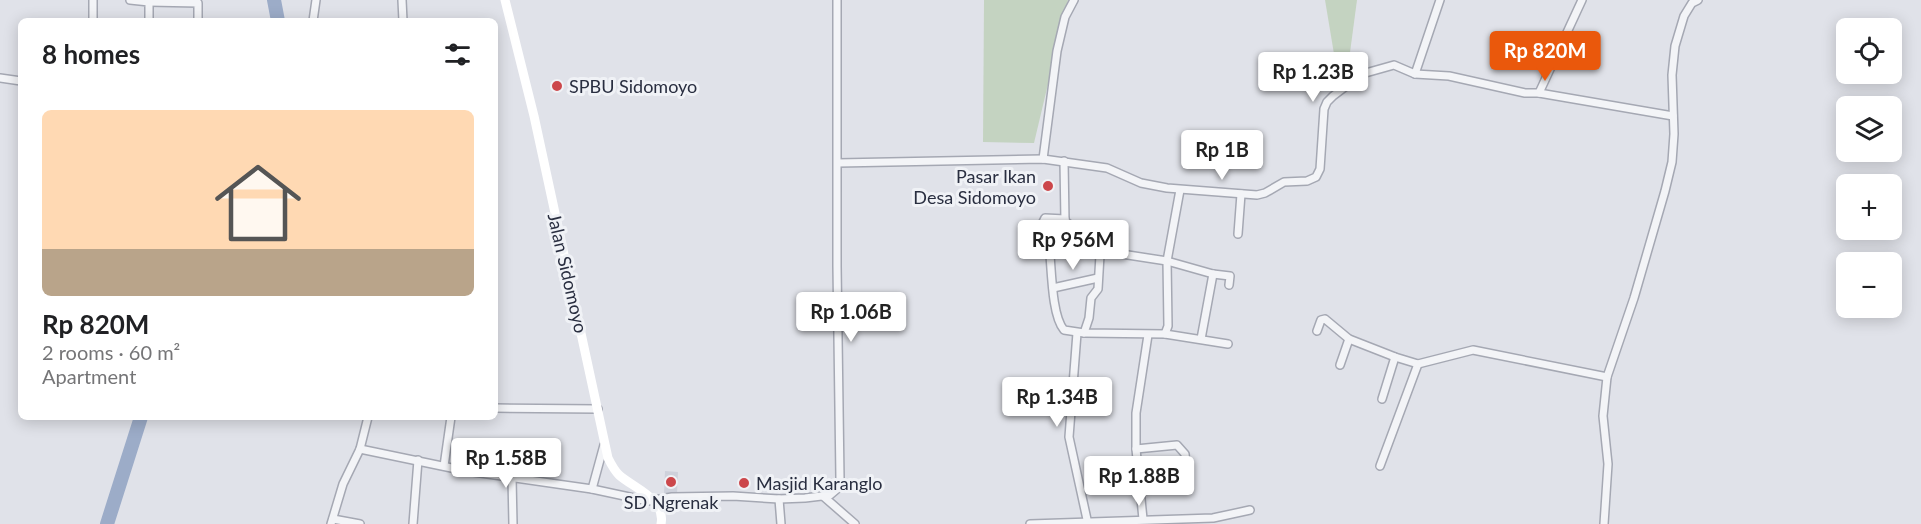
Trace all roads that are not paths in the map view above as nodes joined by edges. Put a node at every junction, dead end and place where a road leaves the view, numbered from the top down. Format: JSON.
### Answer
{"nodes":[{"id":1,"x":93,"y":0,"type":"edge"},
{"id":2,"x":130,"y":0,"type":"edge"},
{"id":3,"x":316,"y":0,"type":"edge"},
{"id":4,"x":402,"y":0,"type":"edge"},
{"id":5,"x":505,"y":0,"type":"edge"},
{"id":6,"x":837,"y":0,"type":"edge"},
{"id":7,"x":1074,"y":0,"type":"edge"},
{"id":8,"x":1440,"y":0,"type":"edge"},
{"id":9,"x":1582,"y":0,"type":"edge"},
{"id":10,"x":201,"y":1,"type":"edge"},
{"id":11,"x":1692,"y":1,"type":"edge"},
{"id":12,"x":149,"y":2,"type":"junction"},
{"id":13,"x":93,"y":18,"type":"edge"},
{"id":14,"x":149,"y":18,"type":"edge"},
{"id":15,"x":198,"y":18,"type":"edge"},
{"id":16,"x":314,"y":18,"type":"edge"},
{"id":17,"x":403,"y":18,"type":"edge"},
{"id":18,"x":1415,"y":74,"type":"junction"},
{"id":19,"x":0,"y":78,"type":"edge"},
{"id":20,"x":18,"y":81,"type":"edge"},
{"id":21,"x":1539,"y":93,"type":"junction"},
{"id":22,"x":1673,"y":116,"type":"junction"},
{"id":23,"x":1043,"y":159,"type":"junction"},
{"id":24,"x":1064,"y":161,"type":"junction"},
{"id":25,"x":838,"y":164,"type":"junction"},
{"id":26,"x":1180,"y":190,"type":"junction"},
{"id":27,"x":1241,"y":194,"type":"junction"},
{"id":28,"x":1065,"y":219,"type":"junction"},
{"id":29,"x":1238,"y":234,"type":"dead end"},
{"id":30,"x":1102,"y":251,"type":"junction"},
{"id":31,"x":1167,"y":261,"type":"junction"},
{"id":32,"x":1213,"y":274,"type":"junction"},
{"id":33,"x":1098,"y":278,"type":"junction"},
{"id":34,"x":1230,"y":285,"type":"dead end"},
{"id":35,"x":1053,"y":288,"type":"junction"},
{"id":36,"x":1317,"y":331,"type":"dead end"},
{"id":37,"x":1080,"y":333,"type":"junction"},
{"id":38,"x":1165,"y":334,"type":"junction"},
{"id":39,"x":1148,"y":335,"type":"junction"},
{"id":40,"x":1202,"y":339,"type":"junction"},
{"id":41,"x":1349,"y":339,"type":"junction"},
{"id":42,"x":1228,"y":344,"type":"dead end"},
{"id":43,"x":1395,"y":357,"type":"junction"},
{"id":44,"x":1418,"y":364,"type":"junction"},
{"id":45,"x":1340,"y":365,"type":"dead end"},
{"id":46,"x":1606,"y":377,"type":"junction"},
{"id":47,"x":1382,"y":399,"type":"dead end"},
{"id":48,"x":498,"y":408,"type":"edge"},
{"id":49,"x":598,"y":409,"type":"junction"},
{"id":50,"x":367,"y":420,"type":"edge"},
{"id":51,"x":451,"y":420,"type":"edge"},
{"id":52,"x":604,"y":443,"type":"junction"},
{"id":53,"x":360,"y":449,"type":"junction"},
{"id":54,"x":1136,"y":450,"type":"junction"},
{"id":55,"x":418,"y":460,"type":"junction"},
{"id":56,"x":444,"y":466,"type":"junction"},
{"id":57,"x":1380,"y":466,"type":"dead end"},
{"id":58,"x":513,"y":478,"type":"junction"},
{"id":59,"x":1188,"y":479,"type":"dead end"},
{"id":60,"x":592,"y":489,"type":"junction"},
{"id":61,"x":823,"y":496,"type":"junction"},
{"id":62,"x":779,"y":499,"type":"junction"},
{"id":63,"x":654,"y":501,"type":"junction"},
{"id":64,"x":1250,"y":510,"type":"dead end"},
{"id":65,"x":1143,"y":519,"type":"junction"},
{"id":66,"x":332,"y":521,"type":"edge"},
{"id":67,"x":1213,"y":521,"type":"edge"},
{"id":68,"x":1088,"y":522,"type":"edge"},
{"id":69,"x":360,"y":524,"type":"edge"},
{"id":70,"x":413,"y":524,"type":"edge"},
{"id":71,"x":513,"y":524,"type":"edge"},
{"id":72,"x":661,"y":524,"type":"edge"},
{"id":73,"x":781,"y":524,"type":"edge"},
{"id":74,"x":855,"y":524,"type":"edge"},
{"id":75,"x":1030,"y":524,"type":"edge"},
{"id":76,"x":1604,"y":524,"type":"edge"}],
"edges":[{"from":1,"to":13,"type":"street"},
{"from":2,"to":12,"type":"street"},
{"from":3,"to":16,"type":"street"},
{"from":4,"to":17,"type":"street"},
{"from":5,"to":49,"type":"main road","name":"Jalan Sidomoyo"},
{"from":6,"to":25,"type":"street"},
{"from":7,"to":23,"type":"street"},
{"from":8,"to":18,"type":"street"},
{"from":9,"to":21,"type":"street"},
{"from":10,"to":12,"type":"street"},
{"from":10,"to":15,"type":"street"},
{"from":11,"to":22,"type":"street"},
{"from":12,"to":14,"type":"street"},
{"from":18,"to":21,"type":"street"},
{"from":18,"to":27,"type":"street"},
{"from":19,"to":20,"type":"street"},
{"from":21,"to":22,"type":"street"},
{"from":22,"to":46,"type":"street"},
{"from":23,"to":24,"type":"street"},
{"from":23,"to":25,"type":"street"},
{"from":24,"to":26,"type":"street"},
{"from":24,"to":28,"type":"street"},
{"from":25,"to":61,"type":"street"},
{"from":26,"to":27,"type":"street"},
{"from":26,"to":31,"type":"street"},
{"from":27,"to":29,"type":"street"},
{"from":28,"to":30,"type":"street"},
{"from":28,"to":35,"type":"street"},
{"from":30,"to":31,"type":"street"},
{"from":30,"to":33,"type":"street"},
{"from":31,"to":32,"type":"street"},
{"from":31,"to":38,"type":"street"},
{"from":32,"to":34,"type":"street"},
{"from":32,"to":40,"type":"street"},
{"from":33,"to":35,"type":"street"},
{"from":33,"to":37,"type":"street"},
{"from":35,"to":37,"type":"street"},
{"from":36,"to":41,"type":"street"},
{"from":37,"to":39,"type":"street"},
{"from":37,"to":68,"type":"street"},
{"from":38,"to":39,"type":"street"},
{"from":38,"to":40,"type":"street"},
{"from":39,"to":54,"type":"street"},
{"from":40,"to":42,"type":"street"},
{"from":41,"to":43,"type":"street"},
{"from":41,"to":45,"type":"street"},
{"from":43,"to":44,"type":"street"},
{"from":43,"to":47,"type":"street"},
{"from":44,"to":46,"type":"street"},
{"from":44,"to":57,"type":"street"},
{"from":46,"to":76,"type":"street"},
{"from":48,"to":49,"type":"street"},
{"from":49,"to":52,"type":"main road","name":"Jalan Sidomoyo"},
{"from":50,"to":53,"type":"street"},
{"from":51,"to":56,"type":"street"},
{"from":52,"to":60,"type":"street"},
{"from":52,"to":63,"type":"main road","name":"Jalan Sidomoyo"},
{"from":53,"to":55,"type":"street"},
{"from":53,"to":66,"type":"street"},
{"from":54,"to":59,"type":"street"},
{"from":54,"to":65,"type":"street"},
{"from":55,"to":56,"type":"street"},
{"from":55,"to":70,"type":"street"},
{"from":56,"to":58,"type":"street"},
{"from":58,"to":60,"type":"street"},
{"from":58,"to":71,"type":"street"},
{"from":60,"to":63,"type":"street"},
{"from":61,"to":62,"type":"street"},
{"from":61,"to":74,"type":"street"},
{"from":62,"to":63,"type":"street"},
{"from":62,"to":73,"type":"street"},
{"from":63,"to":72,"type":"main road"},
{"from":64,"to":67,"type":"street"},
{"from":65,"to":67,"type":"street"},
{"from":65,"to":68,"type":"street"},
{"from":66,"to":69,"type":"street"},
{"from":68,"to":75,"type":"street"}]}
